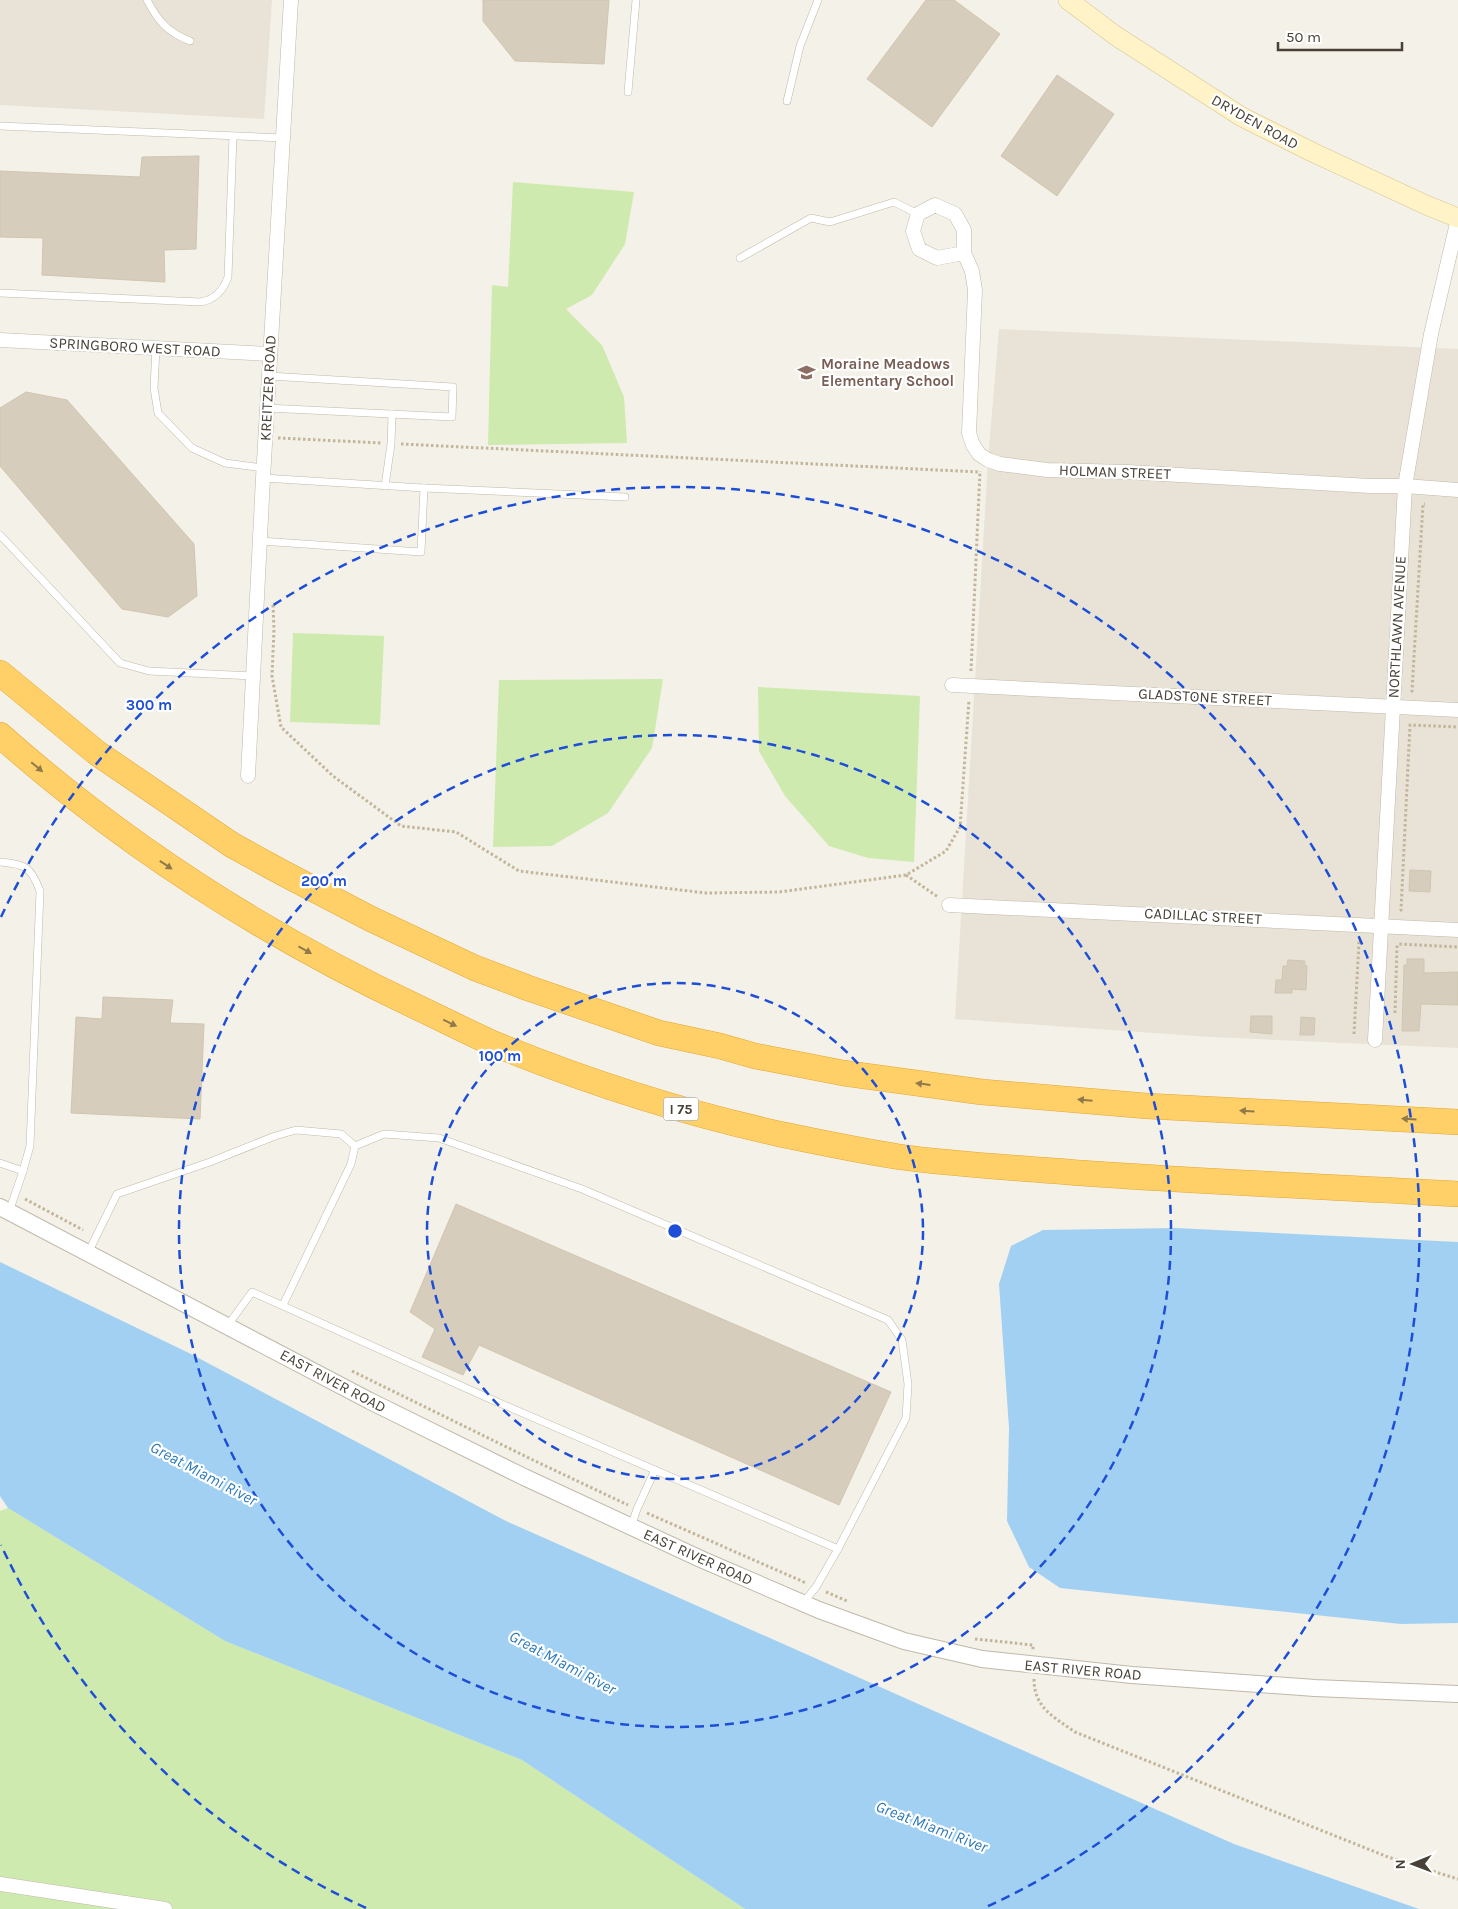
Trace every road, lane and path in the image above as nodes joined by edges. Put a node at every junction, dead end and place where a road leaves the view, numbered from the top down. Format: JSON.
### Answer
{"nodes":[{"id":1,"x":147,"y":0,"type":"edge"},
{"id":2,"x":291,"y":0,"type":"edge"},
{"id":3,"x":636,"y":0,"type":"edge"},
{"id":4,"x":818,"y":0,"type":"edge"},
{"id":5,"x":1068,"y":0,"type":"edge"},
{"id":6,"x":190,"y":40,"type":"dead end"},
{"id":7,"x":628,"y":92,"type":"dead end"},
{"id":8,"x":786,"y":101,"type":"dead end"},
{"id":9,"x":0,"y":126,"type":"edge"},
{"id":10,"x":234,"y":136,"type":"junction"},
{"id":11,"x":283,"y":138,"type":"junction"},
{"id":12,"x":918,"y":214,"type":"junction"},
{"id":13,"x":1458,"y":218,"type":"edge"},
{"id":14,"x":964,"y":253,"type":"junction"},
{"id":15,"x":740,"y":258,"type":"dead end"},
{"id":16,"x":0,"y":293,"type":"edge"},
{"id":17,"x":0,"y":340,"type":"edge"},
{"id":18,"x":156,"y":347,"type":"junction"},
{"id":19,"x":270,"y":354,"type":"junction"},
{"id":20,"x":269,"y":376,"type":"junction"},
{"id":21,"x":267,"y":408,"type":"junction"},
{"id":22,"x":392,"y":414,"type":"junction"},
{"id":23,"x":266,"y":438,"type":"junction"},
{"id":24,"x":392,"y":444,"type":"junction"},
{"id":25,"x":988,"y":460,"type":"junction"},
{"id":26,"x":979,"y":472,"type":"junction"},
{"id":27,"x":263,"y":473,"type":"junction"},
{"id":28,"x":385,"y":486,"type":"junction"},
{"id":29,"x":1404,"y":486,"type":"junction"},
{"id":30,"x":424,"y":488,"type":"junction"},
{"id":31,"x":1458,"y":490,"type":"edge"},
{"id":32,"x":625,"y":497,"type":"dead end"},
{"id":33,"x":1432,"y":505,"type":"dead end"},
{"id":34,"x":0,"y":535,"type":"edge"},
{"id":35,"x":260,"y":541,"type":"junction"},
{"id":36,"x":273,"y":600,"type":"dead end"},
{"id":37,"x":0,"y":673,"type":"edge"},
{"id":38,"x":252,"y":676,"type":"junction"},
{"id":39,"x":952,"y":685,"type":"dead end"},
{"id":40,"x":970,"y":686,"type":"junction"},
{"id":41,"x":1414,"y":693,"type":"dead end"},
{"id":42,"x":1392,"y":707,"type":"junction"},
{"id":43,"x":1458,"y":710,"type":"edge"},
{"id":44,"x":1458,"y":727,"type":"edge"},
{"id":45,"x":0,"y":735,"type":"edge"},
{"id":46,"x":248,"y":776,"type":"dead end"},
{"id":47,"x":0,"y":862,"type":"edge"},
{"id":48,"x":906,"y":876,"type":"junction"},
{"id":49,"x":948,"y":905,"type":"joint"},
{"id":50,"x":1410,"y":911,"type":"dead end"},
{"id":51,"x":1380,"y":925,"type":"junction"},
{"id":52,"x":1458,"y":930,"type":"edge"},
{"id":53,"x":1359,"y":942,"type":"dead end"},
{"id":54,"x":1458,"y":947,"type":"edge"},
{"id":55,"x":1395,"y":1013,"type":"dead end"},
{"id":56,"x":1354,"y":1034,"type":"dead end"},
{"id":57,"x":1375,"y":1040,"type":"dead end"},
{"id":58,"x":1458,"y":1122,"type":"edge"},
{"id":59,"x":355,"y":1146,"type":"junction"},
{"id":60,"x":0,"y":1164,"type":"edge"},
{"id":61,"x":23,"y":1171,"type":"junction"},
{"id":62,"x":16,"y":1194,"type":"junction"},
{"id":63,"x":1458,"y":1194,"type":"edge"},
{"id":64,"x":5,"y":1209,"type":"edge"},
{"id":65,"x":95,"y":1236,"type":"junction"},
{"id":66,"x":87,"y":1253,"type":"junction"},
{"id":67,"x":282,"y":1306,"type":"junction"},
{"id":68,"x":228,"y":1326,"type":"junction"},
{"id":69,"x":345,"y":1368,"type":"dead end"},
{"id":70,"x":654,"y":1470,"type":"junction"},
{"id":71,"x":637,"y":1509,"type":"junction"},
{"id":72,"x":631,"y":1527,"type":"junction"},
{"id":73,"x":838,"y":1549,"type":"junction"},
{"id":74,"x":816,"y":1587,"type":"junction"},
{"id":75,"x":803,"y":1602,"type":"junction"},
{"id":76,"x":854,"y":1604,"type":"dead end"},
{"id":77,"x":970,"y":1639,"type":"dead end"},
{"id":78,"x":1034,"y":1665,"type":"junction"},
{"id":79,"x":1458,"y":1694,"type":"edge"},
{"id":80,"x":1458,"y":1879,"type":"edge"},
{"id":81,"x":0,"y":1884,"type":"edge"},
{"id":82,"x":165,"y":1909,"type":"edge"}],
"edges":[{"from":1,"to":6,"type":"lane"},
{"from":2,"to":11,"type":"street","name":"KREITZER ROAD"},
{"from":3,"to":7,"type":"lane"},
{"from":4,"to":8,"type":"lane"},
{"from":5,"to":13,"type":"main road","name":"DRYDEN ROAD"},
{"from":9,"to":10,"type":"lane"},
{"from":10,"to":11,"type":"lane"},
{"from":10,"to":16,"type":"lane"},
{"from":11,"to":19,"type":"street","name":"KREITZER ROAD"},
{"from":12,"to":14,"type":"street"},
{"from":12,"to":14,"type":"street"},
{"from":12,"to":15,"type":"lane"},
{"from":13,"to":29,"type":"street","name":"NORTHLAWN AVENUE"},
{"from":14,"to":25,"type":"street"},
{"from":17,"to":18,"type":"street","name":"SPRINGBORO WEST ROAD"},
{"from":18,"to":19,"type":"street","name":"SPRINGBORO WEST ROAD"},
{"from":18,"to":27,"type":"lane"},
{"from":19,"to":20,"type":"street","name":"KREITZER ROAD"},
{"from":20,"to":21,"type":"street","name":"KREITZER ROAD"},
{"from":20,"to":22,"type":"lane"},
{"from":21,"to":22,"type":"lane"},
{"from":21,"to":23,"type":"street","name":"KREITZER ROAD"},
{"from":22,"to":24,"type":"lane"},
{"from":23,"to":24,"type":"path"},
{"from":23,"to":27,"type":"street","name":"KREITZER ROAD"},
{"from":24,"to":26,"type":"path"},
{"from":24,"to":28,"type":"lane"},
{"from":25,"to":26,"type":"path"},
{"from":25,"to":29,"type":"street","name":"HOLMAN STREET"},
{"from":26,"to":40,"type":"path"},
{"from":27,"to":28,"type":"lane"},
{"from":27,"to":35,"type":"street","name":"KREITZER ROAD"},
{"from":28,"to":30,"type":"lane"},
{"from":29,"to":31,"type":"street","name":"HOLMAN STREET"},
{"from":29,"to":42,"type":"street","name":"NORTHLAWN AVENUE"},
{"from":30,"to":32,"type":"lane"},
{"from":30,"to":35,"type":"lane"},
{"from":33,"to":41,"type":"path"},
{"from":34,"to":38,"type":"lane"},
{"from":35,"to":38,"type":"street","name":"KREITZER ROAD"},
{"from":36,"to":48,"type":"path"},
{"from":58,"to":37,"type":"highway","one_way":true},
{"from":38,"to":46,"type":"street","name":"KREITZER ROAD"},
{"from":39,"to":40,"type":"street","name":"GLADSTONE STREET"},
{"from":40,"to":42,"type":"street","name":"GLADSTONE STREET"},
{"from":40,"to":48,"type":"path"},
{"from":42,"to":43,"type":"street","name":"GLADSTONE STREET"},
{"from":42,"to":51,"type":"street","name":"NORTHLAWN AVENUE"},
{"from":44,"to":50,"type":"path"},
{"from":45,"to":63,"type":"highway","number":"I 75","one_way":true},
{"from":47,"to":61,"type":"lane"},
{"from":48,"to":49,"type":"path"},
{"from":49,"to":51,"type":"street","name":"CADILLAC STREET"},
{"from":51,"to":52,"type":"street","name":"CADILLAC STREET"},
{"from":51,"to":57,"type":"street","name":"NORTHLAWN AVENUE"},
{"from":53,"to":56,"type":"path"},
{"from":54,"to":55,"type":"path"},
{"from":59,"to":65,"type":"lane"},
{"from":59,"to":67,"type":"lane"},
{"from":59,"to":73,"type":"lane"},
{"from":60,"to":61,"type":"lane"},
{"from":61,"to":62,"type":"lane"},
{"from":62,"to":64,"type":"lane"},
{"from":62,"to":65,"type":"path"},
{"from":64,"to":66,"type":"street","name":"EAST RIVER ROAD"},
{"from":65,"to":66,"type":"lane"},
{"from":66,"to":68,"type":"street","name":"EAST RIVER ROAD"},
{"from":67,"to":68,"type":"lane"},
{"from":67,"to":70,"type":"lane"},
{"from":68,"to":72,"type":"street","name":"EAST RIVER ROAD"},
{"from":69,"to":71,"type":"path"},
{"from":70,"to":71,"type":"lane"},
{"from":70,"to":73,"type":"lane"},
{"from":71,"to":72,"type":"lane"},
{"from":71,"to":74,"type":"path"},
{"from":72,"to":75,"type":"street","name":"EAST RIVER ROAD"},
{"from":73,"to":74,"type":"lane"},
{"from":74,"to":75,"type":"lane"},
{"from":74,"to":76,"type":"path"},
{"from":75,"to":78,"type":"street","name":"EAST RIVER ROAD"},
{"from":77,"to":78,"type":"path"},
{"from":78,"to":79,"type":"street","name":"EAST RIVER ROAD"},
{"from":78,"to":80,"type":"path"},
{"from":81,"to":82,"type":"street"}]}
